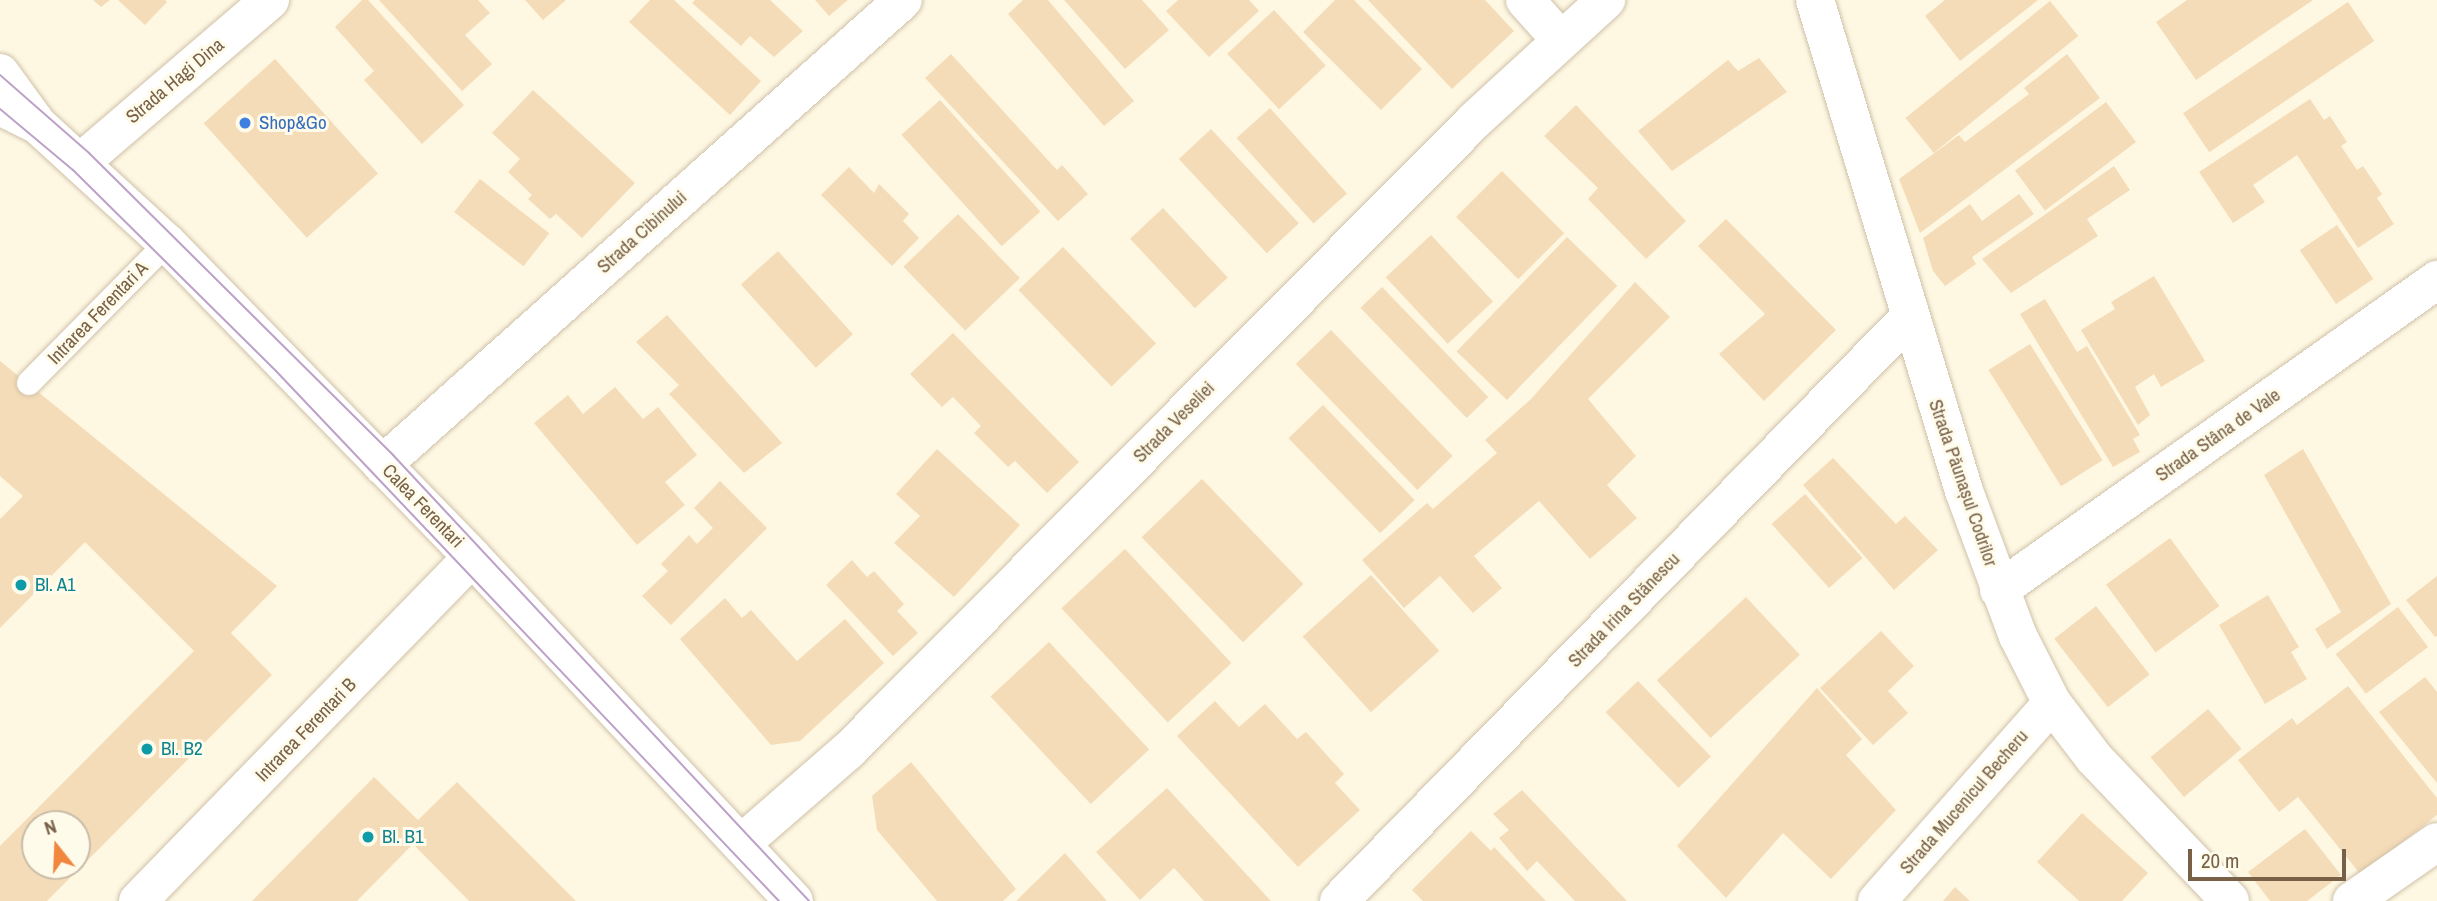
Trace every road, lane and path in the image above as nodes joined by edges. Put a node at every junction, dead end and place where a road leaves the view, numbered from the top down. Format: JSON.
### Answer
{"nodes":[{"id":1,"x":270,"y":0,"type":"edge"},
{"id":2,"x":903,"y":0,"type":"edge"},
{"id":3,"x":1525,"y":0,"type":"edge"},
{"id":4,"x":1606,"y":0,"type":"edge"},
{"id":5,"x":1815,"y":0,"type":"edge"},
{"id":6,"x":1560,"y":39,"type":"junction"},
{"id":7,"x":0,"y":73,"type":"edge"},
{"id":8,"x":0,"y":106,"type":"edge"},
{"id":9,"x":38,"y":125,"type":"junction"},
{"id":10,"x":81,"y":162,"type":"junction"},
{"id":11,"x":167,"y":243,"type":"junction"},
{"id":12,"x":2437,"y":280,"type":"edge"},
{"id":13,"x":1909,"y":318,"type":"junction"},
{"id":14,"x":29,"y":383,"type":"dead end"},
{"id":15,"x":382,"y":465,"type":"junction"},
{"id":16,"x":472,"y":557,"type":"junction"},
{"id":17,"x":1999,"y":590,"type":"junction"},
{"id":18,"x":2052,"y":703,"type":"junction"},
{"id":19,"x":2437,"y":842,"type":"edge"},
{"id":20,"x":742,"y":843,"type":"junction"},
{"id":21,"x":781,"y":896,"type":"edge"},
{"id":22,"x":138,"y":901,"type":"edge"},
{"id":23,"x":1339,"y":901,"type":"edge"},
{"id":24,"x":1877,"y":901,"type":"edge"},
{"id":25,"x":2230,"y":901,"type":"edge"},
{"id":26,"x":2353,"y":901,"type":"edge"}],
"edges":[{"from":1,"to":10,"type":"street","name":"Strada Hagi Dina"},
{"from":2,"to":15,"type":"street","name":"Strada Cibinului"},
{"from":3,"to":6,"type":"street"},
{"from":4,"to":6,"type":"street","name":"Strada Veseliei"},
{"from":5,"to":13,"type":"street","name":"Strada Păunașul Codrilor"},
{"from":6,"to":20,"type":"street","name":"Strada Veseliei"},
{"from":7,"to":9,"type":"street","name":"Calea Ferentari"},
{"from":8,"to":9,"type":"street","name":"Calea Ferentari"},
{"from":9,"to":10,"type":"street","name":"Calea Ferentari"},
{"from":10,"to":11,"type":"street","name":"Calea Ferentari"},
{"from":11,"to":14,"type":"lane","name":"Intrarea Ferentari A"},
{"from":11,"to":15,"type":"street","name":"Calea Ferentari"},
{"from":12,"to":17,"type":"street","name":"Strada Stâna de Vale"},
{"from":13,"to":17,"type":"street","name":"Strada Păunașul Codrilor"},
{"from":13,"to":23,"type":"street","name":"Strada Irina Stănescu"},
{"from":15,"to":16,"type":"street","name":"Calea Ferentari"},
{"from":16,"to":20,"type":"street","name":"Calea Ferentari"},
{"from":16,"to":22,"type":"street","name":"Intrarea Ferentari B"},
{"from":17,"to":18,"type":"street","name":"Strada Păunașul Codrilor"},
{"from":18,"to":24,"type":"street","name":"Strada Mucenicul Becheru"},
{"from":18,"to":25,"type":"street","name":"Strada Păunașul Codrilor"},
{"from":19,"to":26,"type":"street"},
{"from":20,"to":21,"type":"street","name":"Calea Ferentari"}]}
